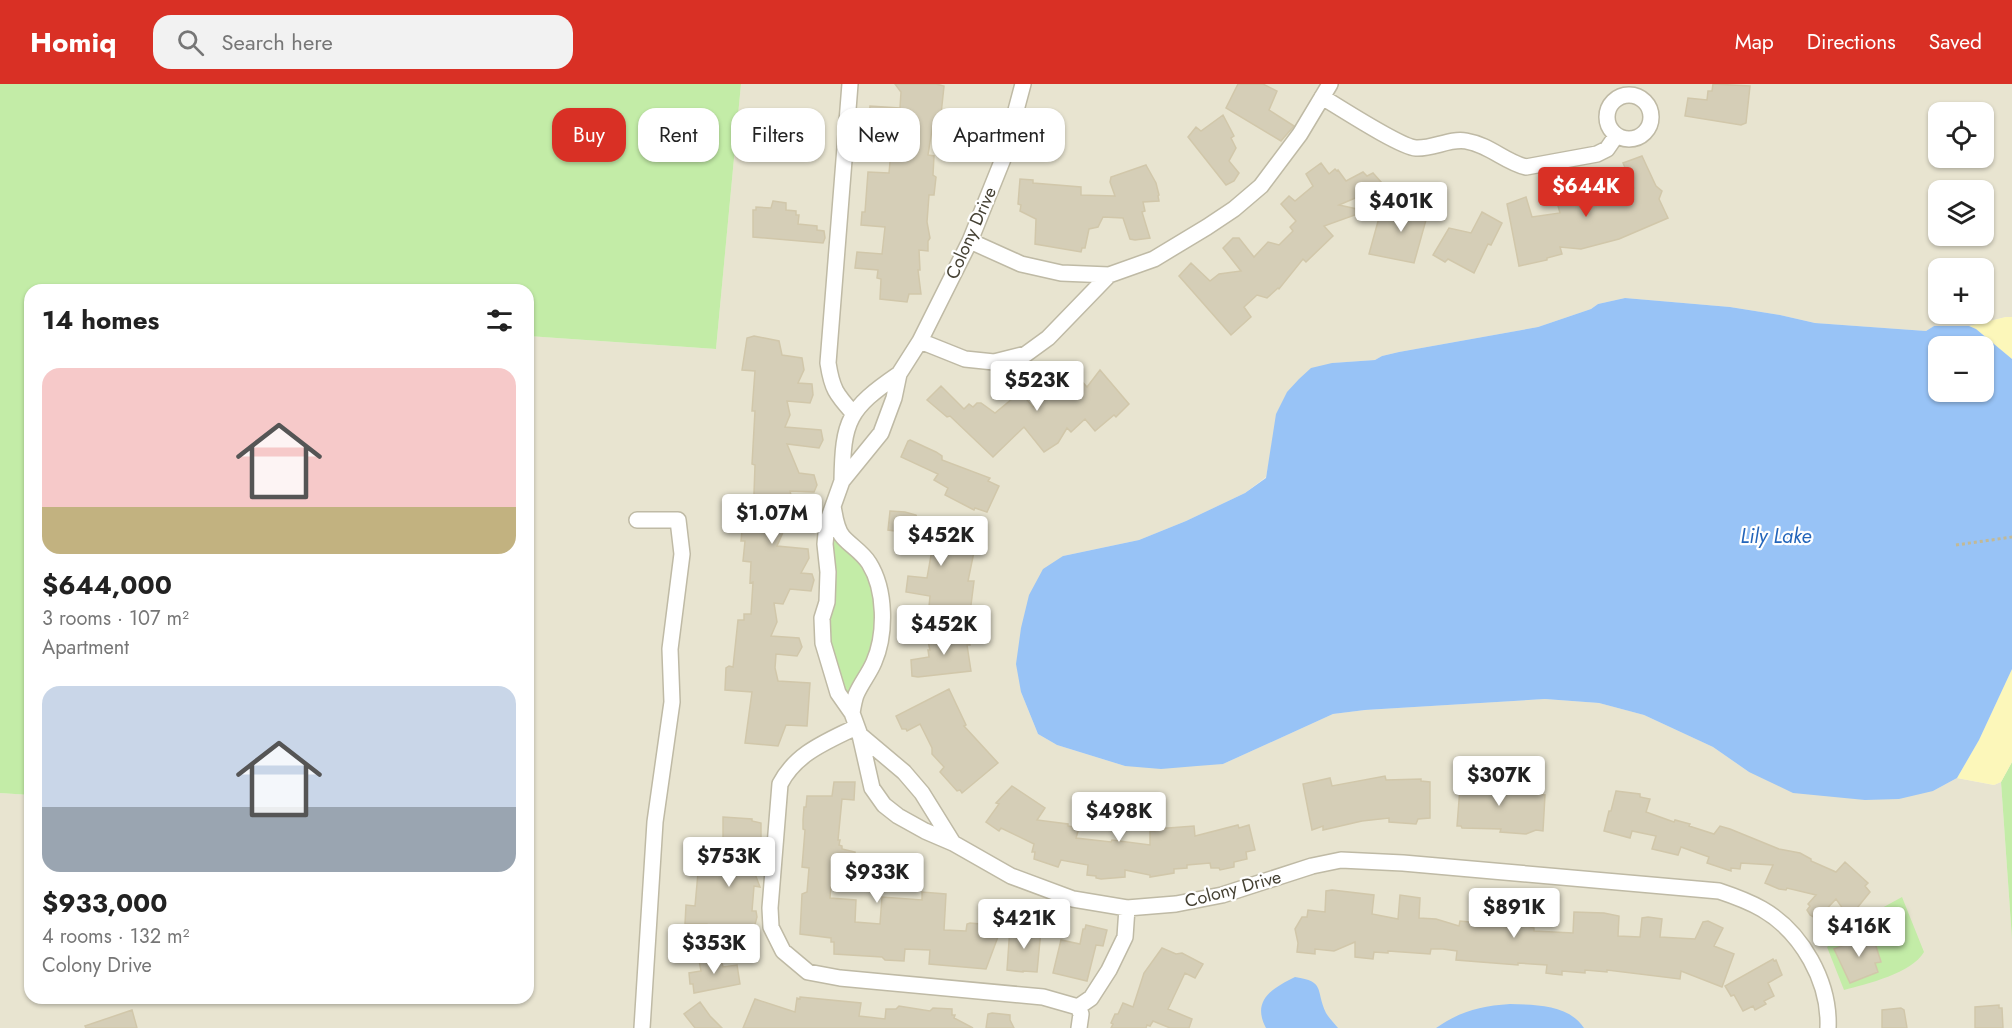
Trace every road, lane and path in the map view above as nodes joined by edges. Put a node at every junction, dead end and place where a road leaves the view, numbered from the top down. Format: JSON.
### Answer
{"nodes":[{"id":1,"x":850,"y":84,"type":"edge"},
{"id":2,"x":1023,"y":84,"type":"edge"},
{"id":3,"x":1326,"y":90,"type":"edge"},
{"id":4,"x":1638,"y":90,"type":"edge"},
{"id":5,"x":1616,"y":136,"type":"junction"},
{"id":6,"x":970,"y":241,"type":"junction"},
{"id":7,"x":1109,"y":275,"type":"junction"},
{"id":8,"x":920,"y":341,"type":"junction"},
{"id":9,"x":899,"y":374,"type":"junction"},
{"id":10,"x":853,"y":413,"type":"junction"},
{"id":11,"x":842,"y":481,"type":"junction"},
{"id":12,"x":832,"y":506,"type":"junction"},
{"id":13,"x":637,"y":520,"type":"dead end"},
{"id":14,"x":2012,"y":537,"type":"edge"},
{"id":15,"x":1956,"y":545,"type":"dead end"},
{"id":16,"x":856,"y":725,"type":"junction"},
{"id":17,"x":953,"y":843,"type":"junction"},
{"id":18,"x":1127,"y":908,"type":"junction"},
{"id":19,"x":1078,"y":1007,"type":"junction"},
{"id":20,"x":642,"y":1028,"type":"edge"},
{"id":21,"x":1079,"y":1028,"type":"edge"},
{"id":22,"x":1828,"y":1028,"type":"edge"}],
"edges":[{"from":1,"to":10,"type":"street"},
{"from":2,"to":6,"type":"street","name":"Colony Drive"},
{"from":3,"to":5,"type":"street"},
{"from":3,"to":7,"type":"street"},
{"from":4,"to":5,"type":"street"},
{"from":4,"to":5,"type":"street"},
{"from":6,"to":7,"type":"street"},
{"from":6,"to":8,"type":"street","name":"Colony Drive"},
{"from":7,"to":8,"type":"street"},
{"from":8,"to":9,"type":"street","name":"Colony Drive"},
{"from":9,"to":10,"type":"street","name":"Colony Drive"},
{"from":9,"to":11,"type":"street","name":"Colony Drive"},
{"from":10,"to":11,"type":"street","name":"Colony Drive"},
{"from":11,"to":12,"type":"street","name":"Colony Drive"},
{"from":12,"to":16,"type":"street","name":"Colony Drive"},
{"from":12,"to":16,"type":"street"},
{"from":13,"to":20,"type":"street"},
{"from":14,"to":15,"type":"path"},
{"from":16,"to":17,"type":"street"},
{"from":16,"to":17,"type":"street","name":"Colony Drive"},
{"from":16,"to":19,"type":"street"},
{"from":17,"to":18,"type":"street","name":"Colony Drive"},
{"from":18,"to":19,"type":"street"},
{"from":18,"to":22,"type":"street","name":"Colony Drive"},
{"from":19,"to":21,"type":"street"}]}
